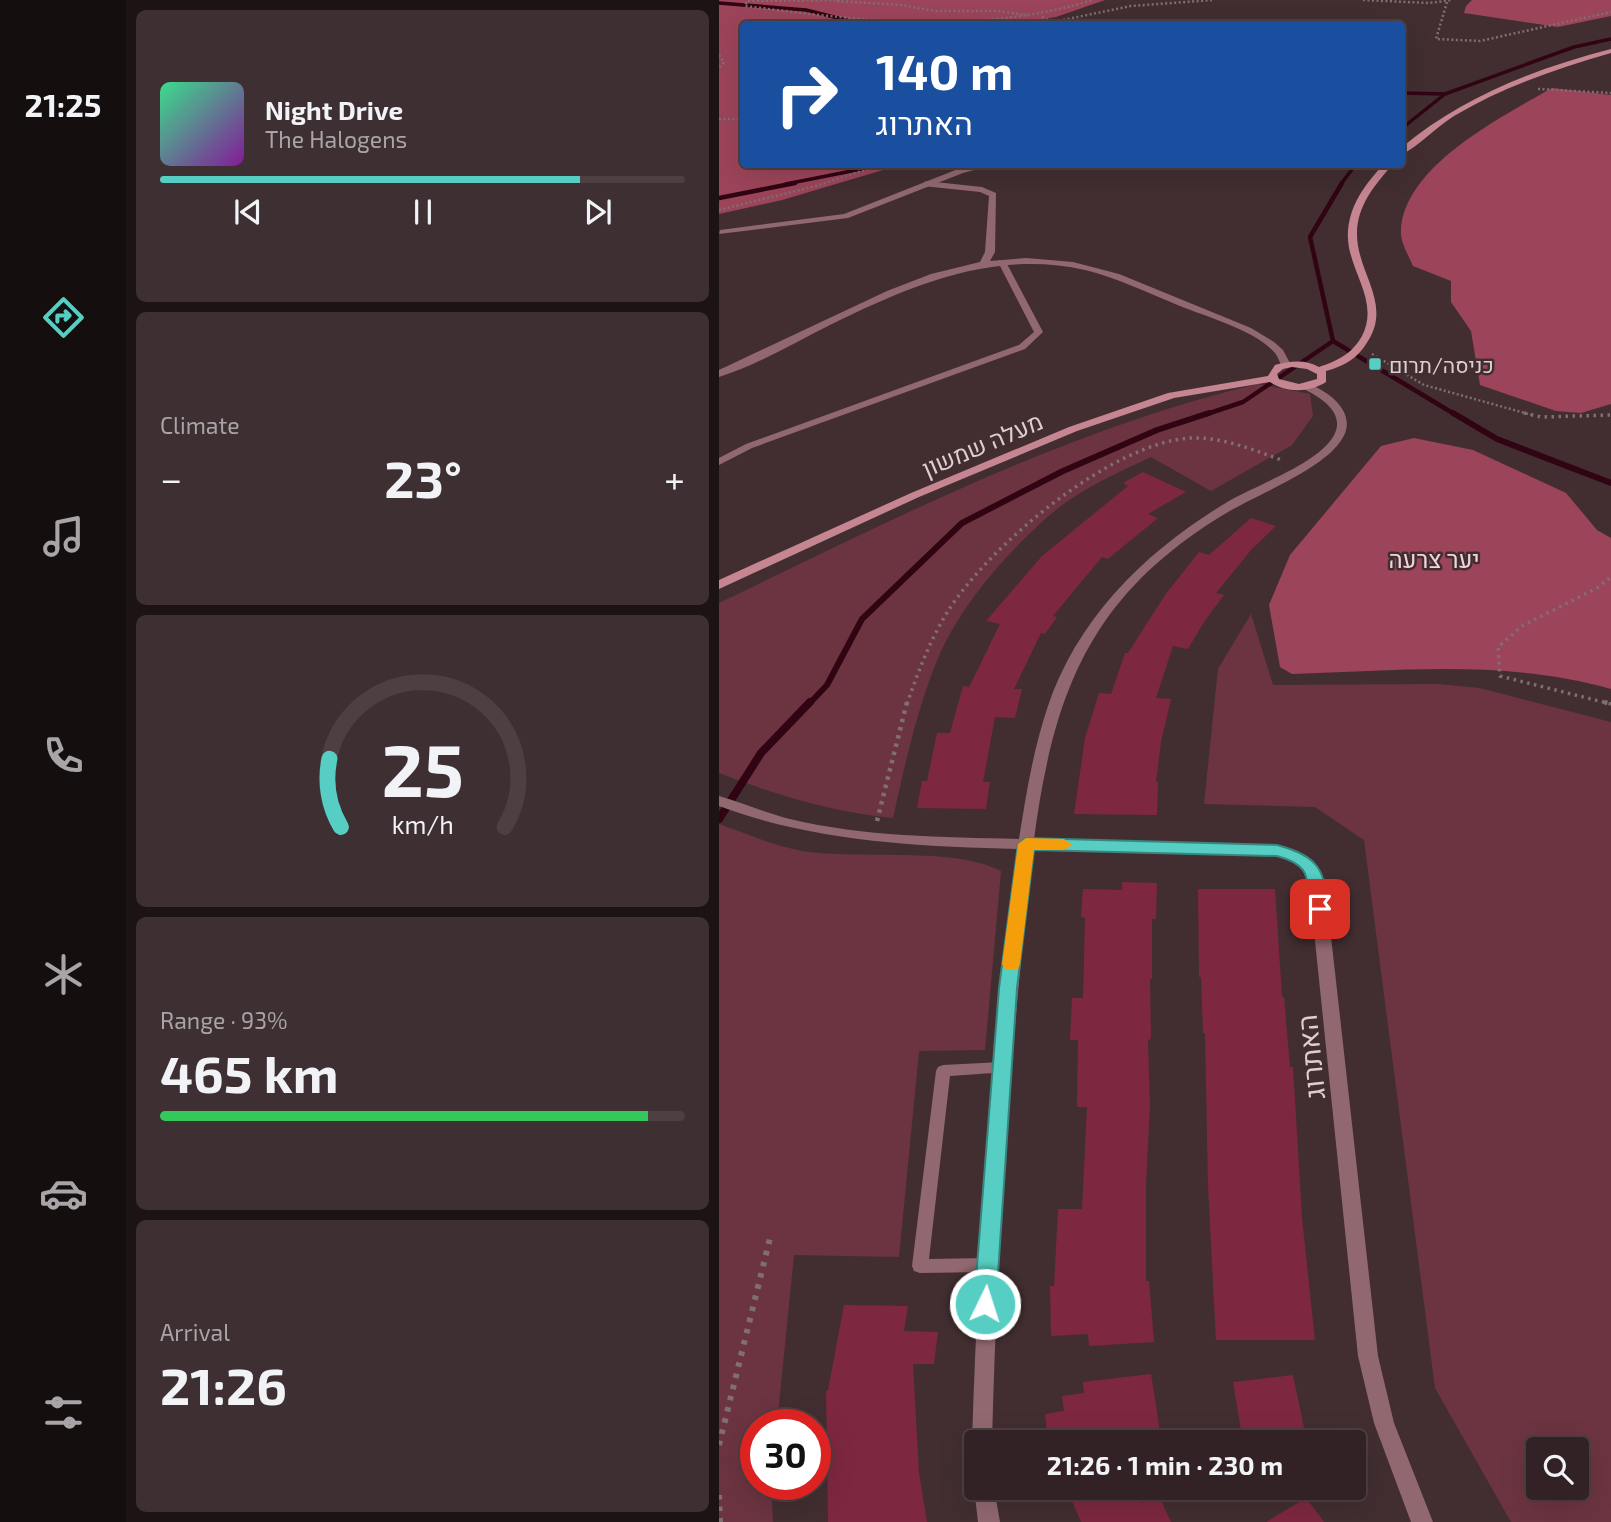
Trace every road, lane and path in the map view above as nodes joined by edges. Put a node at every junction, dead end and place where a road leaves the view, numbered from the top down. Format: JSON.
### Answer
{"nodes":[{"id":1,"x":833,"y":0,"type":"edge"},
{"id":2,"x":840,"y":0,"type":"edge"},
{"id":3,"x":1093,"y":0,"type":"edge"},
{"id":4,"x":1212,"y":0,"type":"edge"},
{"id":5,"x":1363,"y":0,"type":"edge"},
{"id":6,"x":1452,"y":0,"type":"edge"},
{"id":7,"x":1447,"y":2,"type":"edge"},
{"id":8,"x":1611,"y":12,"type":"edge"},
{"id":9,"x":1040,"y":16,"type":"junction"},
{"id":10,"x":906,"y":21,"type":"edge"},
{"id":11,"x":969,"y":21,"type":"edge"},
{"id":12,"x":1020,"y":21,"type":"edge"},
{"id":13,"x":1051,"y":21,"type":"edge"},
{"id":14,"x":1058,"y":21,"type":"edge"},
{"id":15,"x":1611,"y":51,"type":"edge"},
{"id":16,"x":719,"y":55,"type":"edge"},
{"id":17,"x":719,"y":68,"type":"edge"},
{"id":18,"x":1511,"y":83,"type":"junction"},
{"id":19,"x":1611,"y":93,"type":"edge"},
{"id":20,"x":719,"y":119,"type":"edge"},
{"id":21,"x":740,"y":119,"type":"edge"},
{"id":22,"x":1405,"y":149,"type":"edge"},
{"id":23,"x":871,"y":168,"type":"edge"},
{"id":24,"x":975,"y":168,"type":"edge"},
{"id":25,"x":1385,"y":168,"type":"edge"},
{"id":26,"x":926,"y":184,"type":"junction"},
{"id":27,"x":719,"y":210,"type":"edge"},
{"id":28,"x":720,"y":232,"type":"edge"},
{"id":29,"x":1003,"y":262,"type":"junction"},
{"id":30,"x":984,"y":263,"type":"junction"},
{"id":31,"x":1359,"y":347,"type":"junction"},
{"id":32,"x":1286,"y":365,"type":"junction"},
{"id":33,"x":1319,"y":370,"type":"junction"},
{"id":34,"x":719,"y":374,"type":"edge"},
{"id":35,"x":1273,"y":378,"type":"junction"},
{"id":36,"x":1308,"y":387,"type":"junction"},
{"id":37,"x":1611,"y":415,"type":"edge"},
{"id":38,"x":719,"y":462,"type":"edge"},
{"id":39,"x":1302,"y":467,"type":"junction"},
{"id":40,"x":1611,"y":577,"type":"edge"},
{"id":41,"x":719,"y":585,"type":"edge"},
{"id":42,"x":1611,"y":704,"type":"edge"},
{"id":43,"x":719,"y":801,"type":"edge"},
{"id":44,"x":873,"y":837,"type":"junction"},
{"id":45,"x":1026,"y":844,"type":"junction"},
{"id":46,"x":1002,"y":1068,"type":"junction"},
{"id":47,"x":770,"y":1238,"type":"dead end"},
{"id":48,"x":988,"y":1265,"type":"junction"},
{"id":49,"x":982,"y":1430,"type":"edge"},
{"id":50,"x":719,"y":1445,"type":"edge"},
{"id":51,"x":719,"y":1495,"type":"edge"},
{"id":52,"x":986,"y":1500,"type":"edge"},
{"id":53,"x":720,"y":1522,"type":"edge"},
{"id":54,"x":989,"y":1522,"type":"edge"},
{"id":55,"x":1422,"y":1522,"type":"edge"}],
"edges":[{"from":1,"to":2,"type":"path"},
{"from":1,"to":9,"type":"path"},
{"from":1,"to":10,"type":"path"},
{"from":3,"to":9,"type":"path"},
{"from":4,"to":14,"type":"path"},
{"from":5,"to":7,"type":"path"},
{"from":6,"to":7,"type":"path"},
{"from":7,"to":8,"type":"path"},
{"from":9,"to":11,"type":"path"},
{"from":9,"to":12,"type":"path"},
{"from":9,"to":13,"type":"path"},
{"from":15,"to":18,"type":"main road"},
{"from":16,"to":17,"type":"path"},
{"from":18,"to":19,"type":"path"},
{"from":18,"to":22,"type":"main road"},
{"from":20,"to":21,"type":"path"},
{"from":23,"to":27,"type":"path"},
{"from":24,"to":26,"type":"lane"},
{"from":25,"to":31,"type":"main road"},
{"from":26,"to":28,"type":"lane"},
{"from":26,"to":30,"type":"street"},
{"from":29,"to":30,"type":"street"},
{"from":29,"to":32,"type":"street"},
{"from":29,"to":38,"type":"lane"},
{"from":30,"to":34,"type":"street"},
{"from":31,"to":33,"type":"main road"},
{"from":31,"to":37,"type":"path"},
{"from":32,"to":33,"type":"main road"},
{"from":32,"to":35,"type":"main road"},
{"from":33,"to":36,"type":"main road"},
{"from":35,"to":36,"type":"main road"},
{"from":35,"to":41,"type":"main road","name":"מעלה שמשון"},
{"from":36,"to":39,"type":"street"},
{"from":39,"to":44,"type":"path"},
{"from":39,"to":45,"type":"street"},
{"from":40,"to":42,"type":"path"},
{"from":43,"to":44,"type":"street"},
{"from":44,"to":45,"type":"street"},
{"from":45,"to":46,"type":"street"},
{"from":45,"to":55,"type":"street","name":"האתרוג"},
{"from":46,"to":48,"type":"street"},
{"from":46,"to":48,"type":"lane"},
{"from":47,"to":50,"type":"path"},
{"from":48,"to":49,"type":"street"},
{"from":51,"to":53,"type":"path"},
{"from":52,"to":54,"type":"street"}]}
